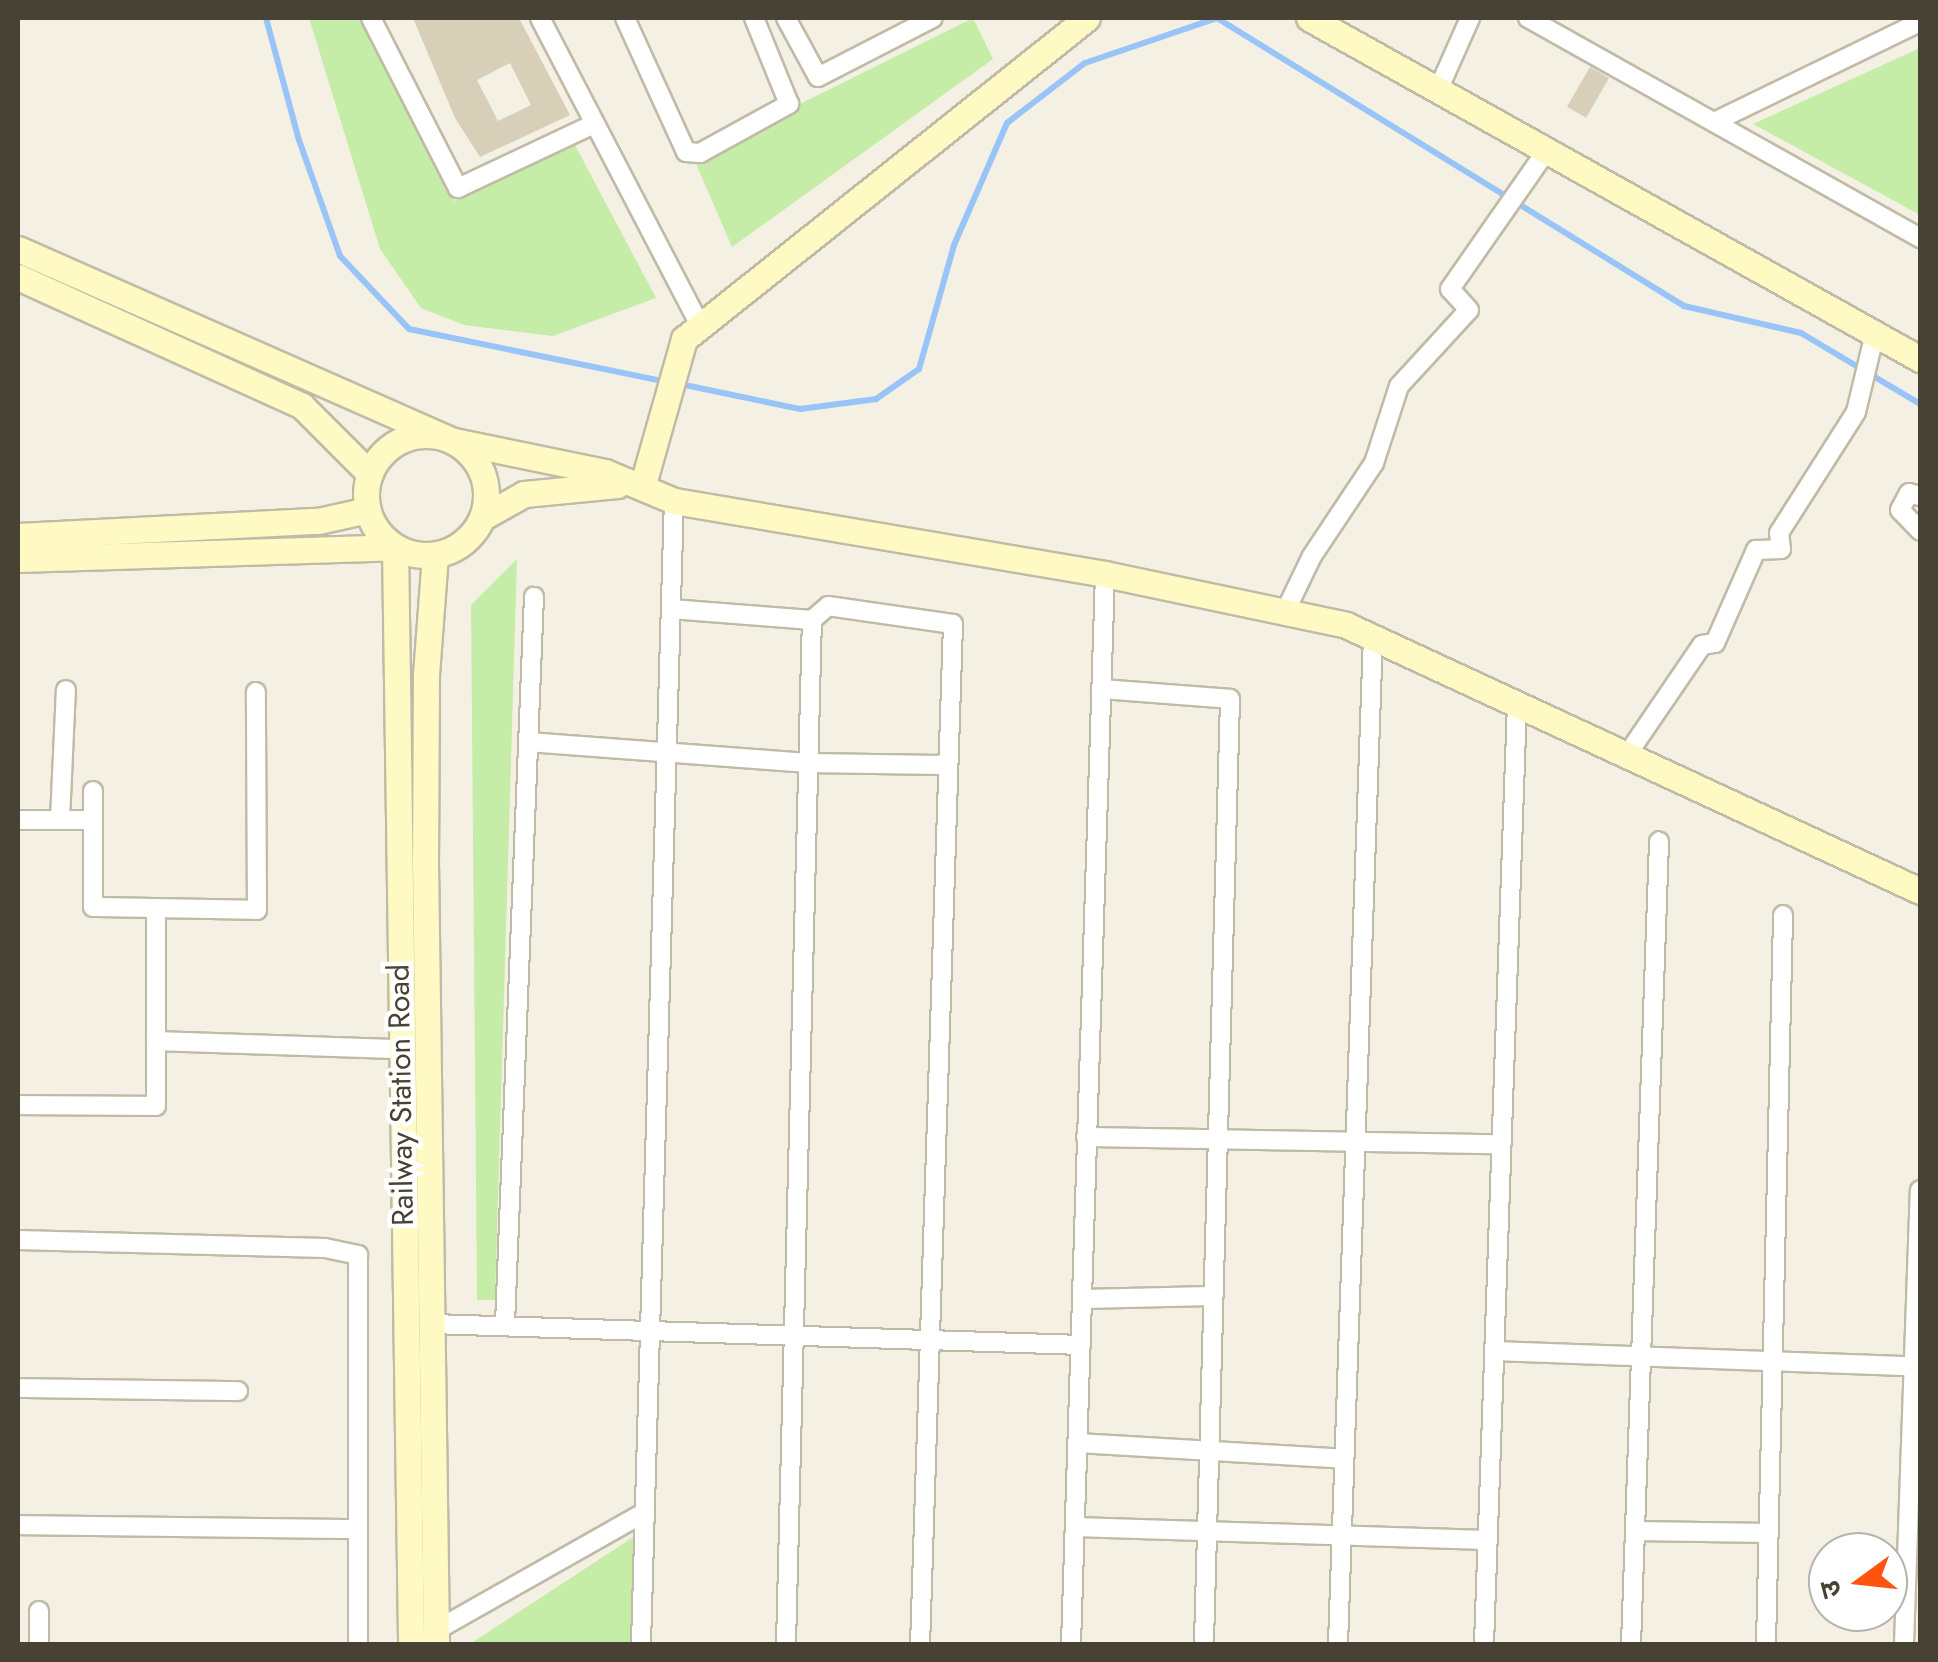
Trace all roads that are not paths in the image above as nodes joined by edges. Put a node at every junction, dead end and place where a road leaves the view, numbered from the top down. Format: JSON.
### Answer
{"nodes":[{"id":1,"x":371,"y":18,"type":"edge"},
{"id":2,"x":540,"y":18,"type":"edge"},
{"id":3,"x":625,"y":18,"type":"edge"},
{"id":4,"x":754,"y":18,"type":"edge"},
{"id":5,"x":786,"y":18,"type":"edge"},
{"id":6,"x":933,"y":18,"type":"edge"},
{"id":7,"x":1308,"y":18,"type":"edge"},
{"id":8,"x":1470,"y":18,"type":"edge"},
{"id":9,"x":1528,"y":18,"type":"edge"},
{"id":10,"x":1082,"y":19,"type":"edge"},
{"id":11,"x":1920,"y":22,"type":"edge"},
{"id":12,"x":1438,"y":90,"type":"junction"},
{"id":13,"x":1714,"y":122,"type":"junction"},
{"id":14,"x":592,"y":124,"type":"junction"},
{"id":15,"x":1547,"y":150,"type":"junction"},
{"id":16,"x":1920,"y":238,"type":"edge"},
{"id":17,"x":18,"y":250,"type":"edge"},
{"id":18,"x":18,"y":277,"type":"edge"},
{"id":19,"x":700,"y":325,"type":"junction"},
{"id":20,"x":1875,"y":333,"type":"junction"},
{"id":21,"x":1920,"y":358,"type":"edge"},
{"id":22,"x":454,"y":442,"type":"junction"},
{"id":23,"x":370,"y":474,"type":"junction"},
{"id":24,"x":642,"y":484,"type":"junction"},
{"id":25,"x":1920,"y":496,"type":"edge"},
{"id":26,"x":674,"y":501,"type":"junction"},
{"id":27,"x":368,"y":510,"type":"junction"},
{"id":28,"x":483,"y":517,"type":"junction"},
{"id":29,"x":1920,"y":531,"type":"edge"},
{"id":30,"x":18,"y":536,"type":"edge"},
{"id":31,"x":395,"y":546,"type":"junction"},
{"id":32,"x":435,"y":555,"type":"junction"},
{"id":33,"x":18,"y":558,"type":"edge"},
{"id":34,"x":1105,"y":574,"type":"junction"},
{"id":35,"x":534,"y":597,"type":"dead end"},
{"id":36,"x":671,"y":610,"type":"junction"},
{"id":37,"x":1285,"y":612,"type":"junction"},
{"id":38,"x":812,"y":620,"type":"junction"},
{"id":39,"x":1373,"y":637,"type":"junction"},
{"id":40,"x":66,"y":690,"type":"dead end"},
{"id":41,"x":1101,"y":690,"type":"junction"},
{"id":42,"x":256,"y":692,"type":"dead end"},
{"id":43,"x":1516,"y":704,"type":"junction"},
{"id":44,"x":528,"y":742,"type":"junction"},
{"id":45,"x":667,"y":752,"type":"junction"},
{"id":46,"x":1627,"y":755,"type":"junction"},
{"id":47,"x":948,"y":760,"type":"junction"},
{"id":48,"x":808,"y":763,"type":"junction"},
{"id":49,"x":93,"y":791,"type":"dead end"},
{"id":50,"x":18,"y":820,"type":"edge"},
{"id":51,"x":60,"y":820,"type":"junction"},
{"id":52,"x":93,"y":820,"type":"junction"},
{"id":53,"x":1659,"y":840,"type":"dead end"},
{"id":54,"x":1920,"y":891,"type":"edge"},
{"id":55,"x":156,"y":908,"type":"junction"},
{"id":56,"x":1782,"y":915,"type":"dead end"},
{"id":57,"x":156,"y":1041,"type":"junction"},
{"id":58,"x":400,"y":1049,"type":"junction"},
{"id":59,"x":18,"y":1105,"type":"edge"},
{"id":60,"x":1086,"y":1137,"type":"junction"},
{"id":61,"x":1216,"y":1140,"type":"junction"},
{"id":62,"x":1354,"y":1142,"type":"junction"},
{"id":63,"x":1500,"y":1144,"type":"junction"},
{"id":64,"x":1920,"y":1190,"type":"edge"},
{"id":65,"x":18,"y":1240,"type":"edge"},
{"id":66,"x":1211,"y":1296,"type":"junction"},
{"id":67,"x":1082,"y":1300,"type":"junction"},
{"id":68,"x":432,"y":1324,"type":"junction"},
{"id":69,"x":505,"y":1324,"type":"junction"},
{"id":70,"x":650,"y":1329,"type":"junction"},
{"id":71,"x":791,"y":1334,"type":"junction"},
{"id":72,"x":930,"y":1340,"type":"junction"},
{"id":73,"x":1081,"y":1345,"type":"junction"},
{"id":74,"x":1496,"y":1351,"type":"junction"},
{"id":75,"x":1641,"y":1357,"type":"junction"},
{"id":76,"x":1773,"y":1361,"type":"junction"},
{"id":77,"x":1915,"y":1366,"type":"junction"},
{"id":78,"x":18,"y":1388,"type":"edge"},
{"id":79,"x":238,"y":1392,"type":"dead end"},
{"id":80,"x":1916,"y":1408,"type":"edge"},
{"id":81,"x":1078,"y":1442,"type":"junction"},
{"id":82,"x":1210,"y":1451,"type":"junction"},
{"id":83,"x":1344,"y":1459,"type":"junction"},
{"id":84,"x":644,"y":1512,"type":"junction"},
{"id":85,"x":18,"y":1526,"type":"edge"},
{"id":86,"x":1075,"y":1527,"type":"junction"},
{"id":87,"x":356,"y":1528,"type":"junction"},
{"id":88,"x":1208,"y":1531,"type":"junction"},
{"id":89,"x":1635,"y":1531,"type":"junction"},
{"id":90,"x":1769,"y":1533,"type":"junction"},
{"id":91,"x":1342,"y":1535,"type":"junction"},
{"id":92,"x":1488,"y":1540,"type":"junction"},
{"id":93,"x":1913,"y":1602,"type":"edge"},
{"id":94,"x":39,"y":1611,"type":"dead end"},
{"id":95,"x":435,"y":1638,"type":"edge"},
{"id":96,"x":39,"y":1644,"type":"edge"},
{"id":97,"x":358,"y":1644,"type":"edge"},
{"id":98,"x":411,"y":1644,"type":"edge"},
{"id":99,"x":642,"y":1644,"type":"edge"},
{"id":100,"x":786,"y":1644,"type":"edge"},
{"id":101,"x":920,"y":1644,"type":"edge"},
{"id":102,"x":1071,"y":1644,"type":"edge"},
{"id":103,"x":1204,"y":1644,"type":"edge"},
{"id":104,"x":1338,"y":1644,"type":"edge"},
{"id":105,"x":1484,"y":1644,"type":"edge"},
{"id":106,"x":1632,"y":1644,"type":"edge"},
{"id":107,"x":1766,"y":1644,"type":"edge"},
{"id":108,"x":1904,"y":1644,"type":"edge"}],
"edges":[{"from":1,"to":14,"type":"street"},
{"from":2,"to":14,"type":"street"},
{"from":3,"to":4,"type":"street"},
{"from":5,"to":6,"type":"street"},
{"from":7,"to":12,"type":"street"},
{"from":8,"to":12,"type":"street"},
{"from":9,"to":13,"type":"street"},
{"from":10,"to":19,"type":"street"},
{"from":11,"to":13,"type":"street"},
{"from":12,"to":15,"type":"street"},
{"from":13,"to":16,"type":"street"},
{"from":14,"to":19,"type":"street"},
{"from":15,"to":20,"type":"street"},
{"from":15,"to":37,"type":"street"},
{"from":17,"to":22,"type":"street"},
{"from":18,"to":23,"type":"street"},
{"from":19,"to":24,"type":"street"},
{"from":20,"to":21,"type":"street"},
{"from":20,"to":46,"type":"street"},
{"from":22,"to":23,"type":"street"},
{"from":22,"to":24,"type":"street"},
{"from":22,"to":28,"type":"street"},
{"from":23,"to":27,"type":"street"},
{"from":24,"to":26,"type":"street"},
{"from":24,"to":28,"type":"street"},
{"from":25,"to":29,"type":"street"},
{"from":26,"to":34,"type":"street"},
{"from":26,"to":36,"type":"street"},
{"from":27,"to":30,"type":"street"},
{"from":27,"to":31,"type":"street"},
{"from":28,"to":32,"type":"street"},
{"from":31,"to":32,"type":"street"},
{"from":31,"to":33,"type":"street"},
{"from":31,"to":58,"type":"street","name":"Railway Station Road"},
{"from":32,"to":68,"type":"street","name":"Railway Station Road"},
{"from":34,"to":37,"type":"street"},
{"from":34,"to":41,"type":"street"},
{"from":35,"to":44,"type":"street"},
{"from":36,"to":38,"type":"street"},
{"from":36,"to":45,"type":"street"},
{"from":37,"to":39,"type":"street"},
{"from":38,"to":47,"type":"street"},
{"from":38,"to":48,"type":"street"},
{"from":39,"to":43,"type":"street"},
{"from":39,"to":62,"type":"street"},
{"from":40,"to":51,"type":"street"},
{"from":41,"to":60,"type":"street"},
{"from":41,"to":61,"type":"street"},
{"from":42,"to":55,"type":"street"},
{"from":43,"to":46,"type":"street"},
{"from":43,"to":63,"type":"street"},
{"from":44,"to":45,"type":"street"},
{"from":44,"to":69,"type":"street"},
{"from":45,"to":48,"type":"street"},
{"from":45,"to":70,"type":"street"},
{"from":46,"to":54,"type":"street"},
{"from":47,"to":48,"type":"street"},
{"from":47,"to":72,"type":"street"},
{"from":48,"to":71,"type":"street"},
{"from":49,"to":52,"type":"street"},
{"from":50,"to":51,"type":"street"},
{"from":51,"to":52,"type":"street"},
{"from":52,"to":55,"type":"street"},
{"from":53,"to":75,"type":"street"},
{"from":55,"to":57,"type":"street"},
{"from":56,"to":76,"type":"street"},
{"from":57,"to":58,"type":"street"},
{"from":57,"to":59,"type":"street"},
{"from":58,"to":98,"type":"street","name":"Railway Station Road"},
{"from":60,"to":61,"type":"street"},
{"from":60,"to":67,"type":"street"},
{"from":61,"to":62,"type":"street"},
{"from":61,"to":66,"type":"street"},
{"from":62,"to":63,"type":"street"},
{"from":62,"to":83,"type":"street"},
{"from":63,"to":74,"type":"street"},
{"from":64,"to":77,"type":"street"},
{"from":65,"to":87,"type":"street"},
{"from":66,"to":67,"type":"street"},
{"from":66,"to":82,"type":"street"},
{"from":67,"to":73,"type":"street"},
{"from":68,"to":69,"type":"street"},
{"from":68,"to":95,"type":"street","name":"Railway Station Road"},
{"from":69,"to":70,"type":"street"},
{"from":70,"to":71,"type":"street"},
{"from":70,"to":84,"type":"street"},
{"from":71,"to":72,"type":"street"},
{"from":71,"to":100,"type":"street"},
{"from":72,"to":73,"type":"street"},
{"from":72,"to":101,"type":"street"},
{"from":73,"to":81,"type":"street"},
{"from":74,"to":75,"type":"street"},
{"from":74,"to":92,"type":"street"},
{"from":75,"to":76,"type":"street"},
{"from":75,"to":89,"type":"street"},
{"from":76,"to":77,"type":"street"},
{"from":76,"to":90,"type":"street"},
{"from":77,"to":80,"type":"street"},
{"from":78,"to":79,"type":"street"},
{"from":80,"to":93,"type":"street"},
{"from":81,"to":82,"type":"street"},
{"from":81,"to":86,"type":"street"},
{"from":82,"to":83,"type":"street"},
{"from":82,"to":88,"type":"street"},
{"from":83,"to":91,"type":"street"},
{"from":84,"to":95,"type":"street"},
{"from":84,"to":99,"type":"street"},
{"from":85,"to":87,"type":"street"},
{"from":86,"to":88,"type":"street"},
{"from":86,"to":102,"type":"street"},
{"from":87,"to":97,"type":"street"},
{"from":88,"to":91,"type":"street"},
{"from":88,"to":103,"type":"street"},
{"from":89,"to":90,"type":"street"},
{"from":89,"to":106,"type":"street"},
{"from":90,"to":107,"type":"street"},
{"from":91,"to":92,"type":"street"},
{"from":91,"to":104,"type":"street"},
{"from":92,"to":105,"type":"street"},
{"from":93,"to":108,"type":"street"},
{"from":94,"to":96,"type":"street"}]}
